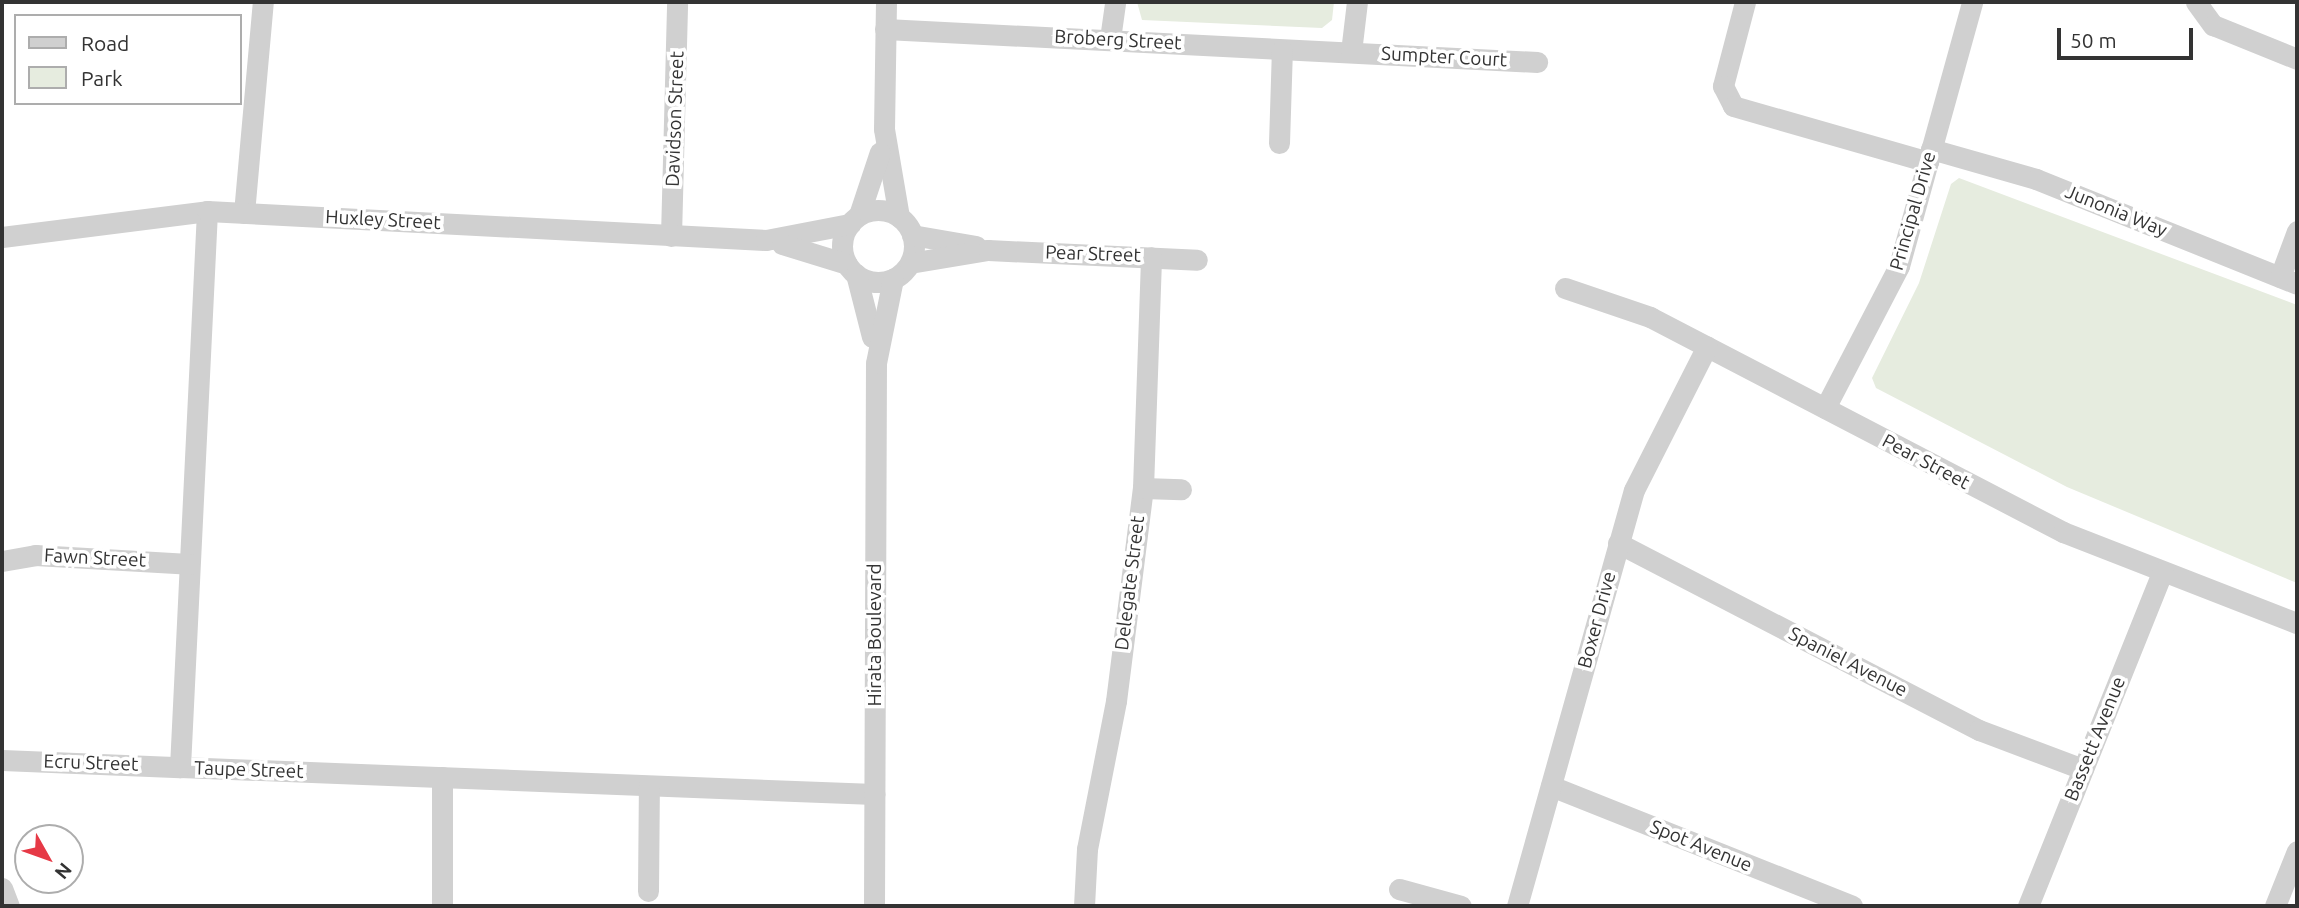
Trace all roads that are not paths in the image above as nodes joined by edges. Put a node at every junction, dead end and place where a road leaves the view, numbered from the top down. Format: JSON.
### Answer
{"nodes":[{"id":1,"x":263,"y":2,"type":"edge"},
{"id":2,"x":677,"y":2,"type":"edge"},
{"id":3,"x":886,"y":2,"type":"edge"},
{"id":4,"x":1115,"y":2,"type":"edge"},
{"id":5,"x":1357,"y":2,"type":"edge"},
{"id":6,"x":1745,"y":2,"type":"edge"},
{"id":7,"x":1972,"y":2,"type":"edge"},
{"id":8,"x":2196,"y":2,"type":"edge"},
{"id":9,"x":885,"y":29,"type":"junction"},
{"id":10,"x":1110,"y":39,"type":"junction"},
{"id":11,"x":1282,"y":50,"type":"junction"},
{"id":12,"x":1351,"y":52,"type":"junction"},
{"id":13,"x":2297,"y":59,"type":"edge"},
{"id":14,"x":1537,"y":62,"type":"dead end"},
{"id":15,"x":884,"y":129,"type":"junction"},
{"id":16,"x":1279,"y":143,"type":"dead end"},
{"id":17,"x":1930,"y":155,"type":"junction"},
{"id":18,"x":207,"y":211,"type":"junction"},
{"id":19,"x":244,"y":213,"type":"junction"},
{"id":20,"x":899,"y":217,"type":"junction"},
{"id":21,"x":854,"y":219,"type":"junction"},
{"id":22,"x":2297,"y":231,"type":"edge"},
{"id":23,"x":912,"y":234,"type":"junction"},
{"id":24,"x":671,"y":236,"type":"junction"},
{"id":25,"x":2,"y":237,"type":"edge"},
{"id":26,"x":766,"y":240,"type":"junction"},
{"id":27,"x":988,"y":250,"type":"junction"},
{"id":28,"x":1151,"y":257,"type":"junction"},
{"id":29,"x":1197,"y":260,"type":"dead end"},
{"id":30,"x":910,"y":263,"type":"junction"},
{"id":31,"x":851,"y":269,"type":"junction"},
{"id":32,"x":893,"y":279,"type":"junction"},
{"id":33,"x":2288,"y":280,"type":"edge"},
{"id":34,"x":1565,"y":288,"type":"dead end"},
{"id":35,"x":1707,"y":346,"type":"junction"},
{"id":36,"x":876,"y":363,"type":"junction"},
{"id":37,"x":1825,"y":408,"type":"junction"},
{"id":38,"x":1143,"y":488,"type":"junction"},
{"id":39,"x":1181,"y":489,"type":"dead end"},
{"id":40,"x":1618,"y":543,"type":"junction"},
{"id":41,"x":2,"y":561,"type":"edge"},
{"id":42,"x":189,"y":564,"type":"junction"},
{"id":43,"x":2162,"y":572,"type":"junction"},
{"id":44,"x":2296,"y":622,"type":"edge"},
{"id":45,"x":2,"y":760,"type":"edge"},
{"id":46,"x":180,"y":767,"type":"junction"},
{"id":47,"x":2083,"y":769,"type":"junction"},
{"id":48,"x":442,"y":777,"type":"junction"},
{"id":49,"x":649,"y":786,"type":"junction"},
{"id":50,"x":1551,"y":786,"type":"junction"},
{"id":51,"x":874,"y":794,"type":"junction"},
{"id":52,"x":2297,"y":851,"type":"edge"},
{"id":53,"x":2,"y":889,"type":"edge"},
{"id":54,"x":1399,"y":889,"type":"dead end"},
{"id":55,"x":648,"y":891,"type":"dead end"},
{"id":56,"x":1813,"y":899,"type":"edge"},
{"id":57,"x":9,"y":906,"type":"edge"},
{"id":58,"x":442,"y":906,"type":"edge"},
{"id":59,"x":874,"y":906,"type":"edge"},
{"id":60,"x":1084,"y":906,"type":"edge"},
{"id":61,"x":1461,"y":906,"type":"edge"},
{"id":62,"x":1517,"y":906,"type":"edge"},
{"id":63,"x":1852,"y":906,"type":"edge"},
{"id":64,"x":2028,"y":906,"type":"edge"},
{"id":65,"x":2275,"y":906,"type":"edge"}],
"edges":[{"from":1,"to":19,"type":"street"},
{"from":2,"to":24,"type":"street","name":"Davidson Street"},
{"from":3,"to":9,"type":"street"},
{"from":4,"to":10,"type":"street"},
{"from":5,"to":12,"type":"street"},
{"from":6,"to":17,"type":"street","name":"Junonia Way"},
{"from":7,"to":17,"type":"street","name":"Principal Drive"},
{"from":8,"to":13,"type":"street"},
{"from":9,"to":10,"type":"street","name":"Broberg Street"},
{"from":9,"to":15,"type":"street"},
{"from":10,"to":11,"type":"street","name":"Broberg Street"},
{"from":11,"to":12,"type":"street","name":"Broberg Street"},
{"from":11,"to":16,"type":"street"},
{"from":12,"to":14,"type":"street","name":"Sumpter Court"},
{"from":15,"to":20,"type":"street"},
{"from":15,"to":21,"type":"street"},
{"from":17,"to":33,"type":"street","name":"Junonia Way"},
{"from":17,"to":37,"type":"street","name":"Principal Drive"},
{"from":18,"to":19,"type":"street","name":"Huxley Street"},
{"from":18,"to":25,"type":"street","name":"Huxley Street"},
{"from":18,"to":42,"type":"street","name":"Taupe Street"},
{"from":19,"to":24,"type":"street","name":"Huxley Street"},
{"from":20,"to":21,"type":"street"},
{"from":20,"to":23,"type":"street"},
{"from":21,"to":26,"type":"street","name":"Huxley Street"},
{"from":21,"to":31,"type":"street"},
{"from":22,"to":33,"type":"street"},
{"from":23,"to":27,"type":"street","name":"Pear Street"},
{"from":23,"to":30,"type":"street"},
{"from":24,"to":26,"type":"street","name":"Huxley Street"},
{"from":26,"to":31,"type":"street","name":"Huxley Street"},
{"from":27,"to":28,"type":"street","name":"Pear Street"},
{"from":27,"to":30,"type":"street","name":"Pear Street"},
{"from":28,"to":29,"type":"street","name":"Pear Street"},
{"from":28,"to":38,"type":"street","name":"Delegate Street"},
{"from":30,"to":32,"type":"street"},
{"from":31,"to":32,"type":"street"},
{"from":31,"to":36,"type":"street","name":"Hirata Boulevard"},
{"from":32,"to":36,"type":"street","name":"Hirata Boulevard"},
{"from":34,"to":35,"type":"street","name":"Pear Street"},
{"from":35,"to":37,"type":"street","name":"Pear Street"},
{"from":35,"to":40,"type":"street","name":"Boxer Drive"},
{"from":36,"to":51,"type":"street","name":"Hirata Boulevard"},
{"from":37,"to":43,"type":"street","name":"Pear Street"},
{"from":38,"to":39,"type":"street"},
{"from":38,"to":60,"type":"street","name":"Delegate Street"},
{"from":40,"to":47,"type":"street","name":"Spaniel Avenue"},
{"from":40,"to":50,"type":"street","name":"Boxer Drive"},
{"from":41,"to":42,"type":"street","name":"Fawn Street"},
{"from":42,"to":46,"type":"street","name":"Taupe Street"},
{"from":43,"to":44,"type":"street","name":"Pear Street"},
{"from":43,"to":47,"type":"street","name":"Bassett Avenue"},
{"from":45,"to":46,"type":"street","name":"Ecru Street"},
{"from":46,"to":48,"type":"street","name":"Taupe Street"},
{"from":47,"to":64,"type":"street","name":"Bassett Avenue"},
{"from":48,"to":49,"type":"street","name":"Taupe Street"},
{"from":48,"to":58,"type":"street"},
{"from":49,"to":51,"type":"street","name":"Taupe Street"},
{"from":49,"to":55,"type":"street"},
{"from":50,"to":56,"type":"street","name":"Spot Avenue"},
{"from":50,"to":62,"type":"street","name":"Boxer Drive"},
{"from":51,"to":59,"type":"street","name":"Hirata Boulevard"},
{"from":52,"to":65,"type":"street"},
{"from":53,"to":57,"type":"street"},
{"from":54,"to":61,"type":"street"},
{"from":56,"to":63,"type":"street","name":"Spot Avenue"}]}
